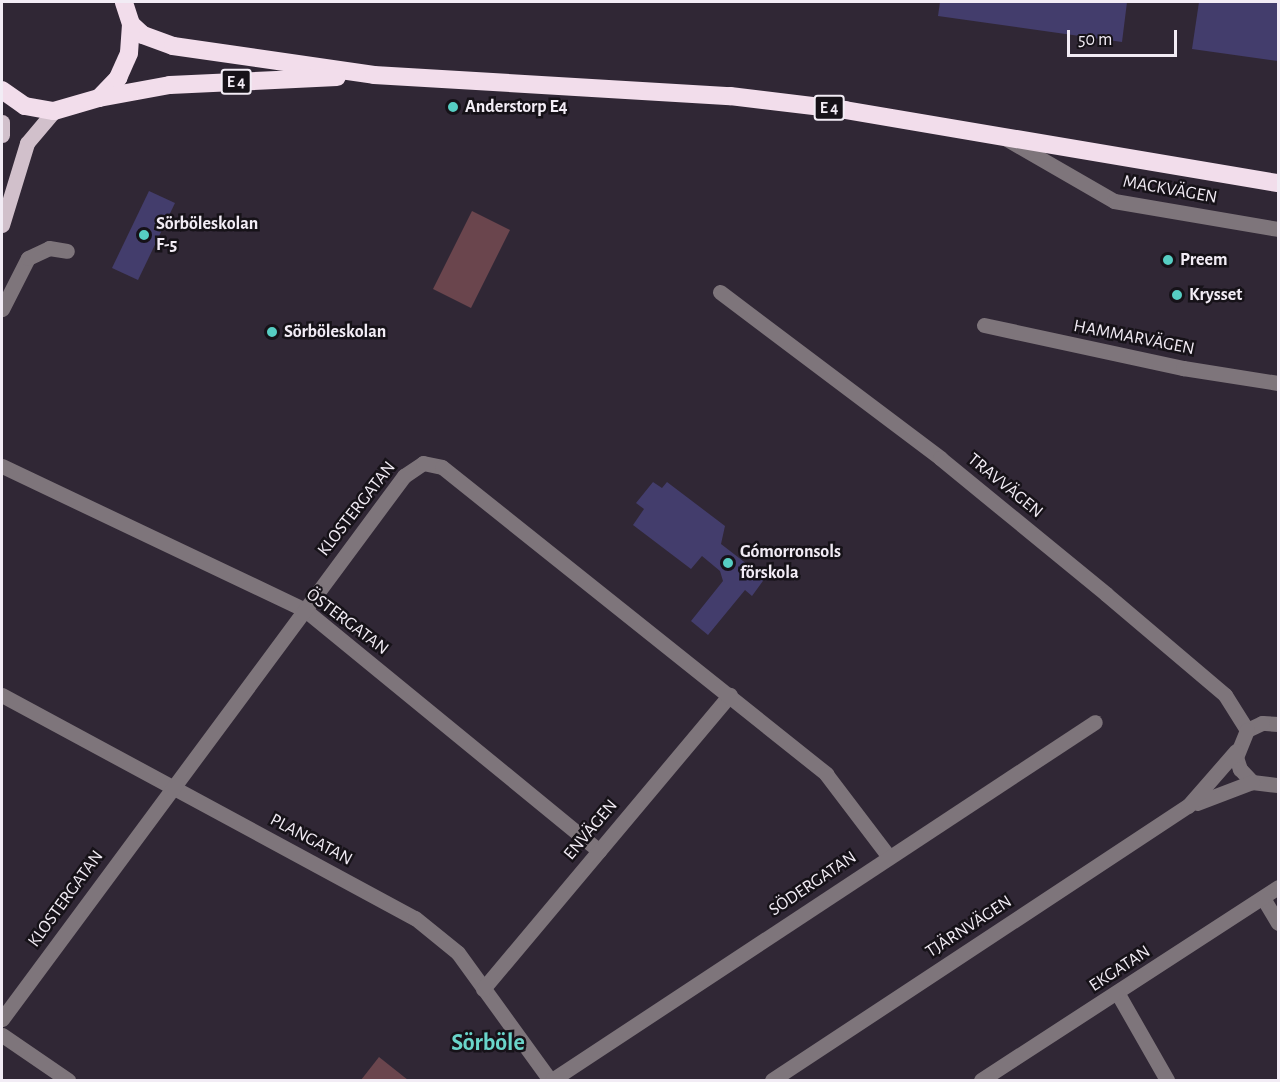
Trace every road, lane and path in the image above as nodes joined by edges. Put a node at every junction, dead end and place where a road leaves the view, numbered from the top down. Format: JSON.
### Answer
{"nodes":[{"id":1,"x":124,"y":2,"type":"edge"},
{"id":2,"x":131,"y":24,"type":"junction"},
{"id":3,"x":374,"y":75,"type":"junction"},
{"id":4,"x":2,"y":90,"type":"edge"},
{"id":5,"x":99,"y":98,"type":"junction"},
{"id":6,"x":54,"y":111,"type":"junction"},
{"id":7,"x":2,"y":122,"type":"edge"},
{"id":8,"x":2,"y":135,"type":"edge"},
{"id":9,"x":1000,"y":135,"type":"junction"},
{"id":10,"x":1278,"y":183,"type":"edge"},
{"id":11,"x":2,"y":225,"type":"edge"},
{"id":12,"x":1278,"y":229,"type":"edge"},
{"id":13,"x":67,"y":251,"type":"dead end"},
{"id":14,"x":720,"y":292,"type":"dead end"},
{"id":15,"x":2,"y":309,"type":"edge"},
{"id":16,"x":984,"y":325,"type":"dead end"},
{"id":17,"x":1278,"y":383,"type":"edge"},
{"id":18,"x":2,"y":466,"type":"edge"},
{"id":19,"x":305,"y":610,"type":"junction"},
{"id":20,"x":2,"y":695,"type":"edge"},
{"id":21,"x":730,"y":695,"type":"junction"},
{"id":22,"x":1095,"y":722,"type":"dead end"},
{"id":23,"x":1278,"y":724,"type":"edge"},
{"id":24,"x":1247,"y":730,"type":"junction"},
{"id":25,"x":1236,"y":751,"type":"junction"},
{"id":26,"x":1252,"y":782,"type":"junction"},
{"id":27,"x":1278,"y":784,"type":"edge"},
{"id":28,"x":172,"y":788,"type":"junction"},
{"id":29,"x":1188,"y":806,"type":"junction"},
{"id":30,"x":599,"y":851,"type":"junction"},
{"id":31,"x":889,"y":857,"type":"junction"},
{"id":32,"x":1278,"y":887,"type":"edge"},
{"id":33,"x":1263,"y":898,"type":"junction"},
{"id":34,"x":1278,"y":922,"type":"edge"},
{"id":35,"x":483,"y":989,"type":"junction"},
{"id":36,"x":1118,"y":994,"type":"junction"},
{"id":37,"x":2,"y":1019,"type":"edge"},
{"id":38,"x":2,"y":1035,"type":"edge"},
{"id":39,"x":68,"y":1080,"type":"edge"},
{"id":40,"x":551,"y":1080,"type":"edge"},
{"id":41,"x":771,"y":1080,"type":"edge"},
{"id":42,"x":981,"y":1080,"type":"edge"},
{"id":43,"x":1167,"y":1080,"type":"edge"}],
"edges":[{"from":1,"to":2,"type":"highway"},
{"from":2,"to":3,"type":"highway","number":"E 4"},
{"from":2,"to":5,"type":"highway"},
{"from":3,"to":5,"type":"highway","number":"E 4"},
{"from":3,"to":9,"type":"highway","number":"E 4"},
{"from":4,"to":6,"type":"highway"},
{"from":5,"to":6,"type":"highway"},
{"from":6,"to":11,"type":"main road"},
{"from":7,"to":8,"type":"main road"},
{"from":9,"to":10,"type":"highway","number":"E 4"},
{"from":9,"to":12,"type":"street","name":"MACKVÄGEN"},
{"from":13,"to":15,"type":"street"},
{"from":14,"to":24,"type":"street","name":"TRAVVÄGEN"},
{"from":16,"to":17,"type":"street","name":"HAMMARVÄGEN"},
{"from":18,"to":19,"type":"street","name":"ÖSTERGATAN"},
{"from":19,"to":21,"type":"street","name":"KLOSTERGATAN"},
{"from":19,"to":28,"type":"street","name":"KLOSTERGATAN"},
{"from":19,"to":30,"type":"street","name":"ÖSTERGATAN"},
{"from":20,"to":28,"type":"street","name":"PLANGATAN"},
{"from":21,"to":30,"type":"street","name":"ENVÄGEN"},
{"from":21,"to":31,"type":"street","name":"KLOSTERGATAN"},
{"from":22,"to":31,"type":"street","name":"SÖDERGATAN"},
{"from":23,"to":24,"type":"street"},
{"from":24,"to":25,"type":"street","name":"TJÄRNVÄGEN"},
{"from":25,"to":26,"type":"street"},
{"from":25,"to":29,"type":"street","name":"TJÄRNVÄGEN"},
{"from":26,"to":27,"type":"street"},
{"from":26,"to":29,"type":"street","name":"TJÄRNVÄGEN"},
{"from":28,"to":35,"type":"street","name":"PLANGATAN"},
{"from":28,"to":37,"type":"street","name":"KLOSTERGATAN"},
{"from":29,"to":41,"type":"street","name":"TJÄRNVÄGEN"},
{"from":30,"to":35,"type":"street","name":"ENVÄGEN"},
{"from":31,"to":40,"type":"street","name":"SÖDERGATAN"},
{"from":32,"to":33,"type":"street","name":"EKGATAN"},
{"from":33,"to":34,"type":"street"},
{"from":33,"to":36,"type":"street","name":"EKGATAN"},
{"from":35,"to":40,"type":"street","name":"PLANGATAN"},
{"from":36,"to":42,"type":"street","name":"EKGATAN"},
{"from":36,"to":43,"type":"street"},
{"from":38,"to":39,"type":"street"}]}
